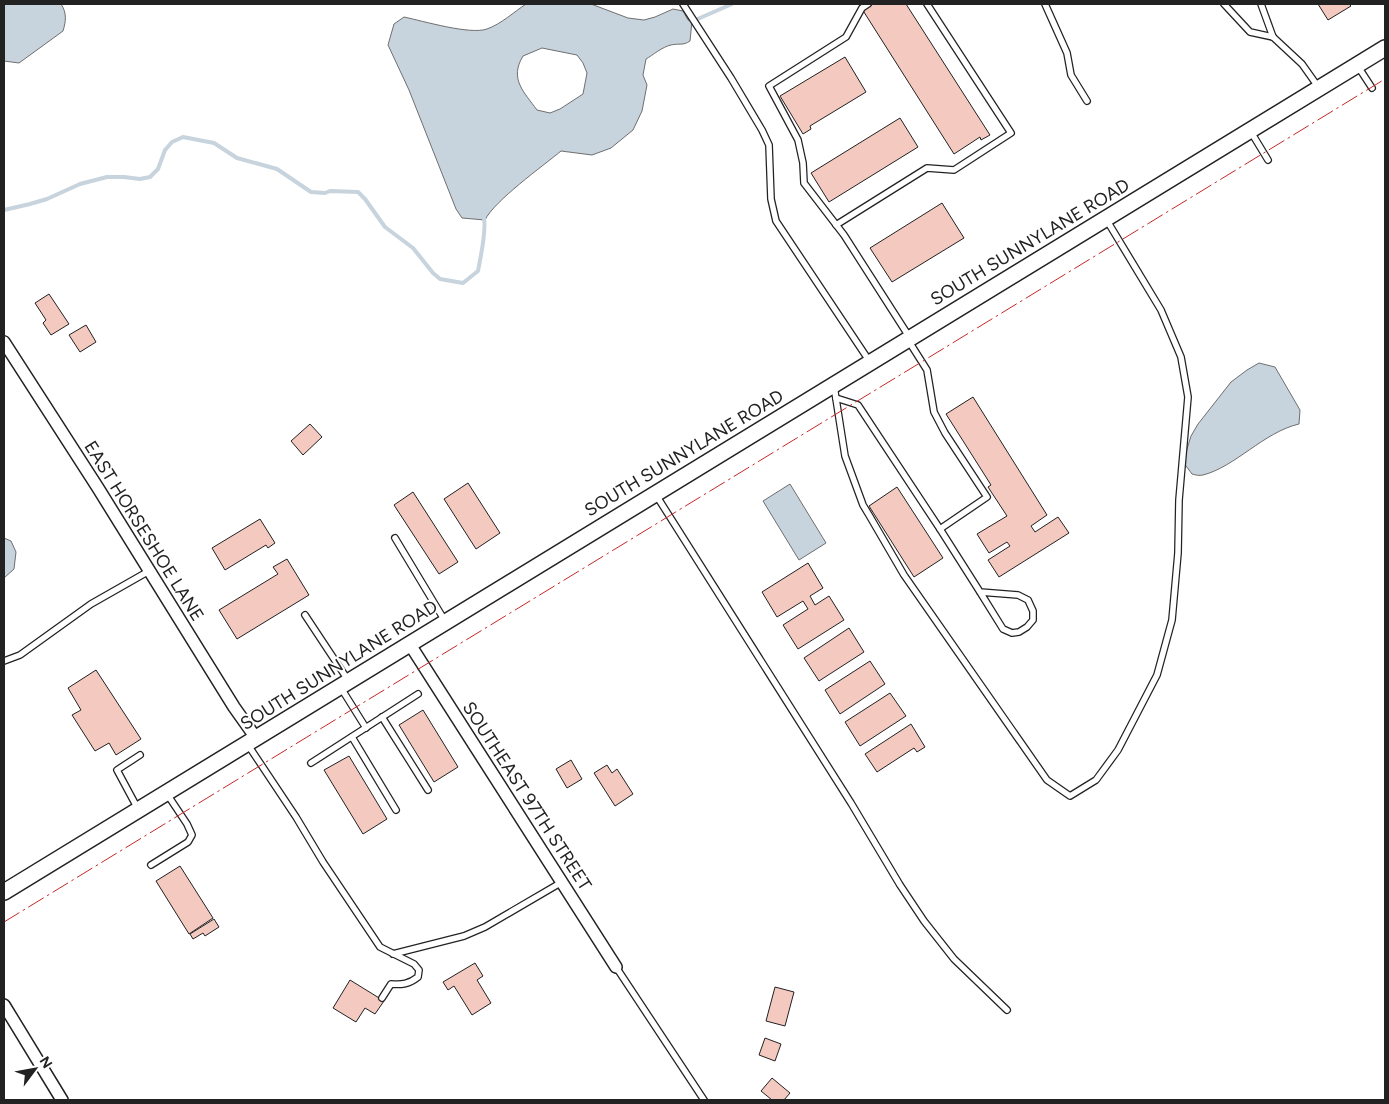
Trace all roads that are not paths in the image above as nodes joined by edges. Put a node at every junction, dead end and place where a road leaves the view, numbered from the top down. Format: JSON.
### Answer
{"nodes":[{"id":1,"x":683,"y":4,"type":"edge"},
{"id":2,"x":868,"y":4,"type":"edge"},
{"id":3,"x":927,"y":4,"type":"edge"},
{"id":4,"x":1045,"y":4,"type":"edge"},
{"id":5,"x":1224,"y":4,"type":"edge"},
{"id":6,"x":1261,"y":4,"type":"edge"},
{"id":7,"x":1273,"y":36,"type":"junction"},
{"id":8,"x":1385,"y":48,"type":"edge"},
{"id":9,"x":1357,"y":65,"type":"junction"},
{"id":10,"x":1319,"y":88,"type":"junction"},
{"id":11,"x":1372,"y":88,"type":"dead end"},
{"id":12,"x":1087,"y":101,"type":"dead end"},
{"id":13,"x":1250,"y":130,"type":"junction"},
{"id":14,"x":1268,"y":160,"type":"dead end"},
{"id":15,"x":1105,"y":218,"type":"junction"},
{"id":16,"x":836,"y":225,"type":"junction"},
{"id":17,"x":909,"y":338,"type":"junction"},
{"id":18,"x":4,"y":342,"type":"edge"},
{"id":19,"x":870,"y":362,"type":"junction"},
{"id":20,"x":834,"y":391,"type":"junction"},
{"id":21,"x":655,"y":493,"type":"junction"},
{"id":22,"x":940,"y":529,"type":"junction"},
{"id":23,"x":395,"y":538,"type":"dead end"},
{"id":24,"x":150,"y":571,"type":"junction"},
{"id":25,"x":980,"y":592,"type":"junction"},
{"id":26,"x":305,"y":615,"type":"dead end"},
{"id":27,"x":445,"y":621,"type":"junction"},
{"id":28,"x":409,"y":643,"type":"junction"},
{"id":29,"x":4,"y":661,"type":"edge"},
{"id":30,"x":344,"y":683,"type":"junction"},
{"id":31,"x":418,"y":694,"type":"dead end"},
{"id":32,"x":382,"y":717,"type":"junction"},
{"id":33,"x":366,"y":728,"type":"junction"},
{"id":34,"x":352,"y":736,"type":"junction"},
{"id":35,"x":251,"y":740,"type":"junction"},
{"id":36,"x":140,"y":756,"type":"dead end"},
{"id":37,"x":311,"y":763,"type":"dead end"},
{"id":38,"x":428,"y":790,"type":"dead end"},
{"id":39,"x":166,"y":792,"type":"junction"},
{"id":40,"x":138,"y":809,"type":"junction"},
{"id":41,"x":396,"y":810,"type":"dead end"},
{"id":42,"x":151,"y":865,"type":"dead end"},
{"id":43,"x":562,"y":882,"type":"junction"},
{"id":44,"x":4,"y":892,"type":"edge"},
{"id":45,"x":394,"y":954,"type":"junction"},
{"id":46,"x":616,"y":967,"type":"joint"},
{"id":47,"x":382,"y":998,"type":"dead end"},
{"id":48,"x":4,"y":1005,"type":"edge"},
{"id":49,"x":1006,"y":1010,"type":"dead end"},
{"id":50,"x":62,"y":1100,"type":"edge"},
{"id":51,"x":704,"y":1100,"type":"edge"}],
"edges":[{"from":1,"to":19,"type":"lane"},
{"from":2,"to":16,"type":"lane"},
{"from":3,"to":16,"type":"lane"},
{"from":4,"to":12,"type":"lane"},
{"from":5,"to":7,"type":"lane"},
{"from":6,"to":7,"type":"lane"},
{"from":7,"to":10,"type":"lane"},
{"from":8,"to":9,"type":"street","name":"SOUTH SUNNYLANE ROAD"},
{"from":9,"to":10,"type":"street","name":"SOUTH SUNNYLANE ROAD"},
{"from":9,"to":11,"type":"lane"},
{"from":10,"to":13,"type":"street","name":"SOUTH SUNNYLANE ROAD"},
{"from":13,"to":14,"type":"lane"},
{"from":13,"to":15,"type":"street","name":"SOUTH SUNNYLANE ROAD"},
{"from":15,"to":17,"type":"street","name":"SOUTH SUNNYLANE ROAD"},
{"from":15,"to":20,"type":"lane"},
{"from":16,"to":17,"type":"lane"},
{"from":17,"to":19,"type":"street","name":"SOUTH SUNNYLANE ROAD"},
{"from":17,"to":22,"type":"lane"},
{"from":18,"to":24,"type":"street","name":"EAST HORSESHOE LANE"},
{"from":19,"to":20,"type":"street","name":"SOUTH SUNNYLANE ROAD"},
{"from":20,"to":21,"type":"street","name":"SOUTH SUNNYLANE ROAD"},
{"from":20,"to":22,"type":"lane"},
{"from":21,"to":27,"type":"street","name":"SOUTH SUNNYLANE ROAD"},
{"from":21,"to":49,"type":"lane"},
{"from":22,"to":25,"type":"lane"},
{"from":23,"to":27,"type":"lane"},
{"from":24,"to":29,"type":"lane"},
{"from":24,"to":35,"type":"street","name":"EAST HORSESHOE LANE"},
{"from":25,"to":25,"type":"lane"},
{"from":26,"to":30,"type":"lane"},
{"from":27,"to":28,"type":"street","name":"SOUTH SUNNYLANE ROAD"},
{"from":28,"to":30,"type":"street","name":"SOUTH SUNNYLANE ROAD"},
{"from":28,"to":43,"type":"street","name":"SOUTHEAST 97TH STREET"},
{"from":30,"to":33,"type":"lane"},
{"from":30,"to":35,"type":"street","name":"SOUTH SUNNYLANE ROAD"},
{"from":31,"to":32,"type":"lane"},
{"from":32,"to":33,"type":"lane"},
{"from":32,"to":38,"type":"lane"},
{"from":33,"to":34,"type":"lane"},
{"from":34,"to":37,"type":"lane"},
{"from":34,"to":41,"type":"lane"},
{"from":35,"to":39,"type":"street","name":"SOUTH SUNNYLANE ROAD"},
{"from":35,"to":45,"type":"lane"},
{"from":36,"to":40,"type":"lane"},
{"from":39,"to":40,"type":"street","name":"SOUTH SUNNYLANE ROAD"},
{"from":39,"to":42,"type":"lane"},
{"from":40,"to":44,"type":"street","name":"SOUTH SUNNYLANE ROAD"},
{"from":43,"to":45,"type":"lane"},
{"from":43,"to":46,"type":"street","name":"SOUTHEAST 97TH STREET"},
{"from":45,"to":47,"type":"lane"},
{"from":46,"to":51,"type":"lane"},
{"from":48,"to":50,"type":"street"}]}
